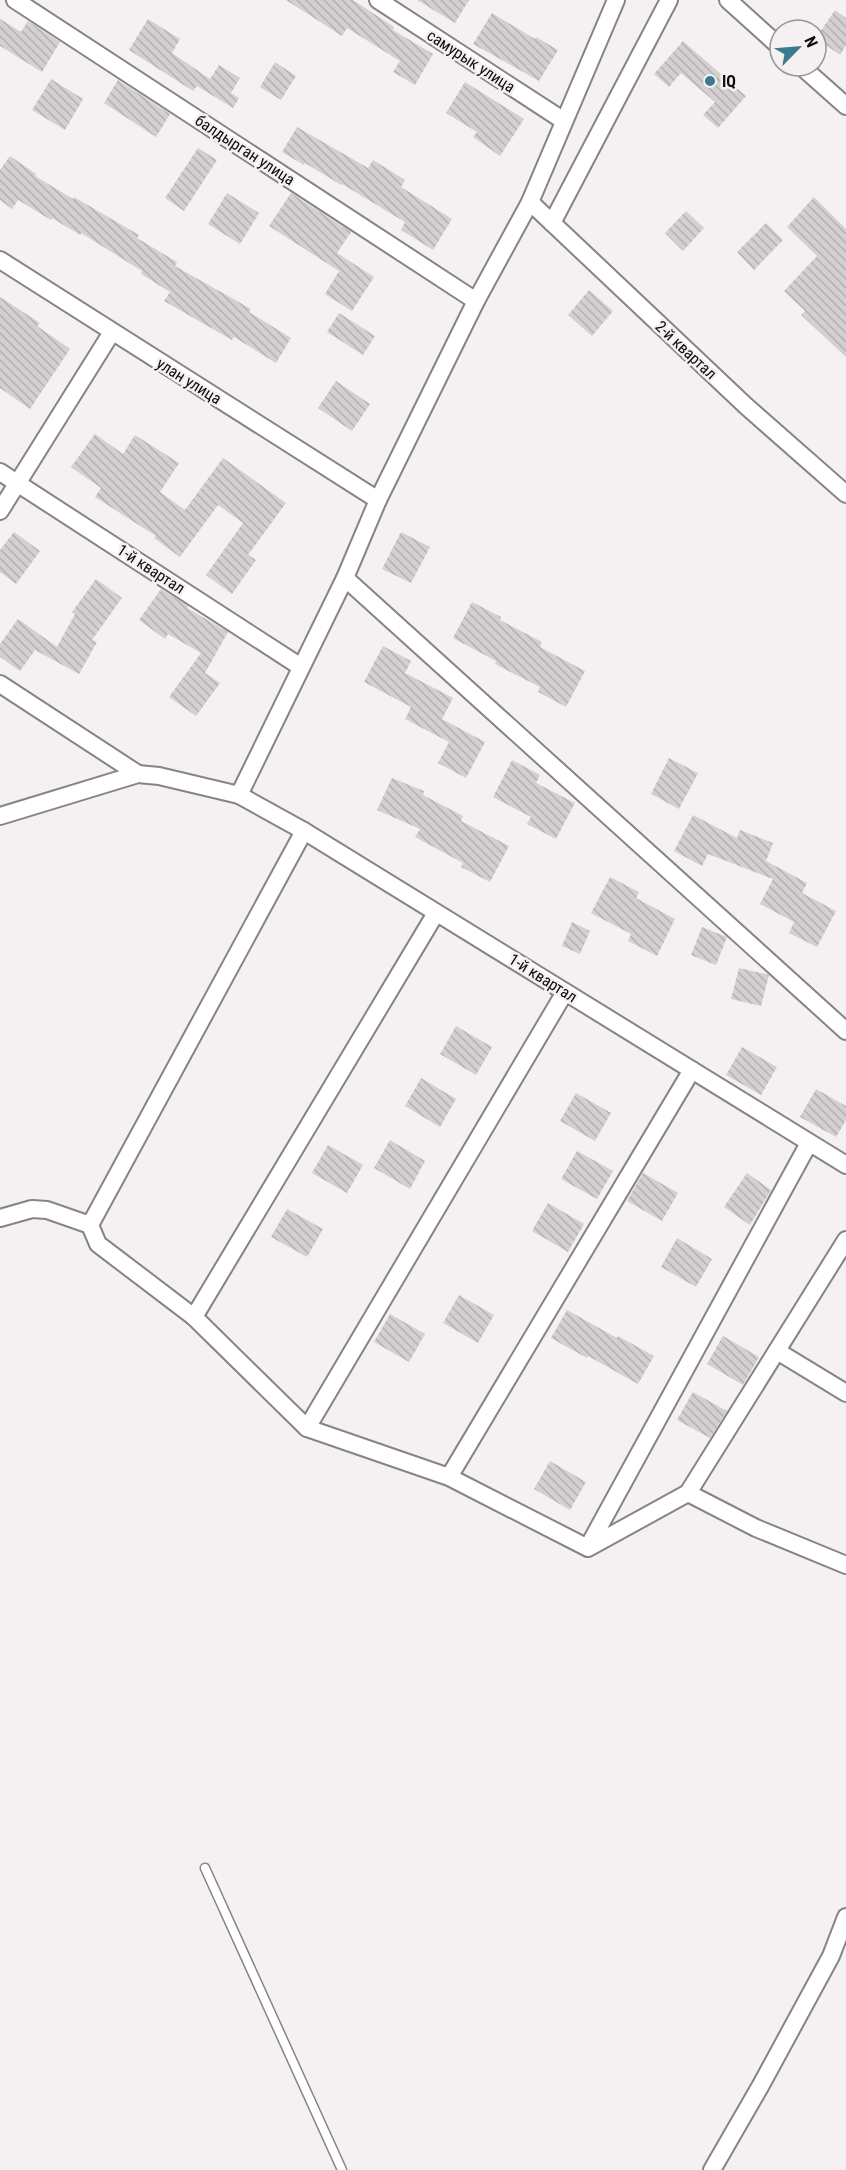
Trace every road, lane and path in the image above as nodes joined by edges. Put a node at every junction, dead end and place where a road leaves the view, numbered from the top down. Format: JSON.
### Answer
{"nodes":[{"id":1,"x":15,"y":0,"type":"edge"},
{"id":2,"x":378,"y":0,"type":"edge"},
{"id":3,"x":616,"y":0,"type":"edge"},
{"id":4,"x":669,"y":0,"type":"edge"},
{"id":5,"x":728,"y":0,"type":"edge"},
{"id":6,"x":768,"y":36,"type":"edge"},
{"id":7,"x":814,"y":78,"type":"edge"},
{"id":8,"x":846,"y":106,"type":"edge"},
{"id":9,"x":564,"y":121,"type":"junction"},
{"id":10,"x":530,"y":202,"type":"junction"},
{"id":11,"x":552,"y":223,"type":"junction"},
{"id":12,"x":0,"y":260,"type":"edge"},
{"id":13,"x":476,"y":301,"type":"junction"},
{"id":14,"x":112,"y":332,"type":"junction"},
{"id":15,"x":0,"y":472,"type":"edge"},
{"id":16,"x":18,"y":483,"type":"junction"},
{"id":17,"x":846,"y":494,"type":"edge"},
{"id":18,"x":378,"y":500,"type":"junction"},
{"id":19,"x":0,"y":511,"type":"edge"},
{"id":20,"x":345,"y":578,"type":"junction"},
{"id":21,"x":302,"y":667,"type":"junction"},
{"id":22,"x":0,"y":684,"type":"edge"},
{"id":23,"x":138,"y":774,"type":"junction"},
{"id":24,"x":239,"y":795,"type":"junction"},
{"id":25,"x":0,"y":816,"type":"edge"},
{"id":26,"x":303,"y":831,"type":"junction"},
{"id":27,"x":436,"y":913,"type":"junction"},
{"id":28,"x":565,"y":992,"type":"junction"},
{"id":29,"x":846,"y":1031,"type":"edge"},
{"id":30,"x":692,"y":1070,"type":"junction"},
{"id":31,"x":809,"y":1143,"type":"junction"},
{"id":32,"x":846,"y":1165,"type":"edge"},
{"id":33,"x":0,"y":1218,"type":"edge"},
{"id":34,"x":90,"y":1225,"type":"junction"},
{"id":35,"x":846,"y":1240,"type":"edge"},
{"id":36,"x":194,"y":1317,"type":"junction"},
{"id":37,"x":777,"y":1351,"type":"junction"},
{"id":38,"x":846,"y":1393,"type":"edge"},
{"id":39,"x":307,"y":1428,"type":"junction"},
{"id":40,"x":449,"y":1477,"type":"junction"},
{"id":41,"x":688,"y":1493,"type":"junction"},
{"id":42,"x":588,"y":1548,"type":"junction"},
{"id":43,"x":846,"y":1565,"type":"edge"},
{"id":44,"x":205,"y":1868,"type":"dead end"},
{"id":45,"x":846,"y":1917,"type":"edge"},
{"id":46,"x":342,"y":2170,"type":"edge"},
{"id":47,"x":712,"y":2170,"type":"edge"}],
"edges":[{"from":1,"to":13,"type":"street","name":"балдырган улица"},
{"from":2,"to":9,"type":"street","name":"самурык улица"},
{"from":3,"to":9,"type":"street"},
{"from":4,"to":11,"type":"street"},
{"from":5,"to":6,"type":"street"},
{"from":7,"to":8,"type":"street"},
{"from":9,"to":10,"type":"street"},
{"from":10,"to":11,"type":"street","name":"2-й квартал"},
{"from":10,"to":13,"type":"street"},
{"from":11,"to":17,"type":"street","name":"2-й квартал"},
{"from":12,"to":14,"type":"street","name":"улан улица"},
{"from":13,"to":18,"type":"street"},
{"from":14,"to":16,"type":"street"},
{"from":14,"to":18,"type":"street","name":"улан улица"},
{"from":15,"to":16,"type":"street","name":"1-й квартал"},
{"from":16,"to":19,"type":"street"},
{"from":16,"to":21,"type":"street","name":"1-й квартал"},
{"from":18,"to":20,"type":"street"},
{"from":20,"to":21,"type":"street"},
{"from":20,"to":29,"type":"street"},
{"from":21,"to":24,"type":"street"},
{"from":22,"to":23,"type":"street"},
{"from":23,"to":24,"type":"street","name":"1-й квартал"},
{"from":23,"to":25,"type":"street"},
{"from":24,"to":26,"type":"street","name":"1-й квартал"},
{"from":26,"to":27,"type":"street","name":"1-й квартал"},
{"from":26,"to":34,"type":"street"},
{"from":27,"to":28,"type":"street","name":"1-й квартал"},
{"from":27,"to":36,"type":"street"},
{"from":28,"to":30,"type":"street","name":"1-й квартал"},
{"from":28,"to":39,"type":"street"},
{"from":30,"to":31,"type":"street","name":"1-й квартал"},
{"from":30,"to":40,"type":"street"},
{"from":31,"to":32,"type":"street","name":"1-й квартал"},
{"from":31,"to":42,"type":"street"},
{"from":33,"to":34,"type":"street"},
{"from":34,"to":36,"type":"street"},
{"from":35,"to":37,"type":"street"},
{"from":36,"to":39,"type":"street"},
{"from":37,"to":38,"type":"street"},
{"from":37,"to":41,"type":"street"},
{"from":39,"to":40,"type":"street"},
{"from":40,"to":42,"type":"street"},
{"from":41,"to":42,"type":"street"},
{"from":41,"to":43,"type":"street"},
{"from":44,"to":46,"type":"lane"},
{"from":45,"to":47,"type":"street"}]}
